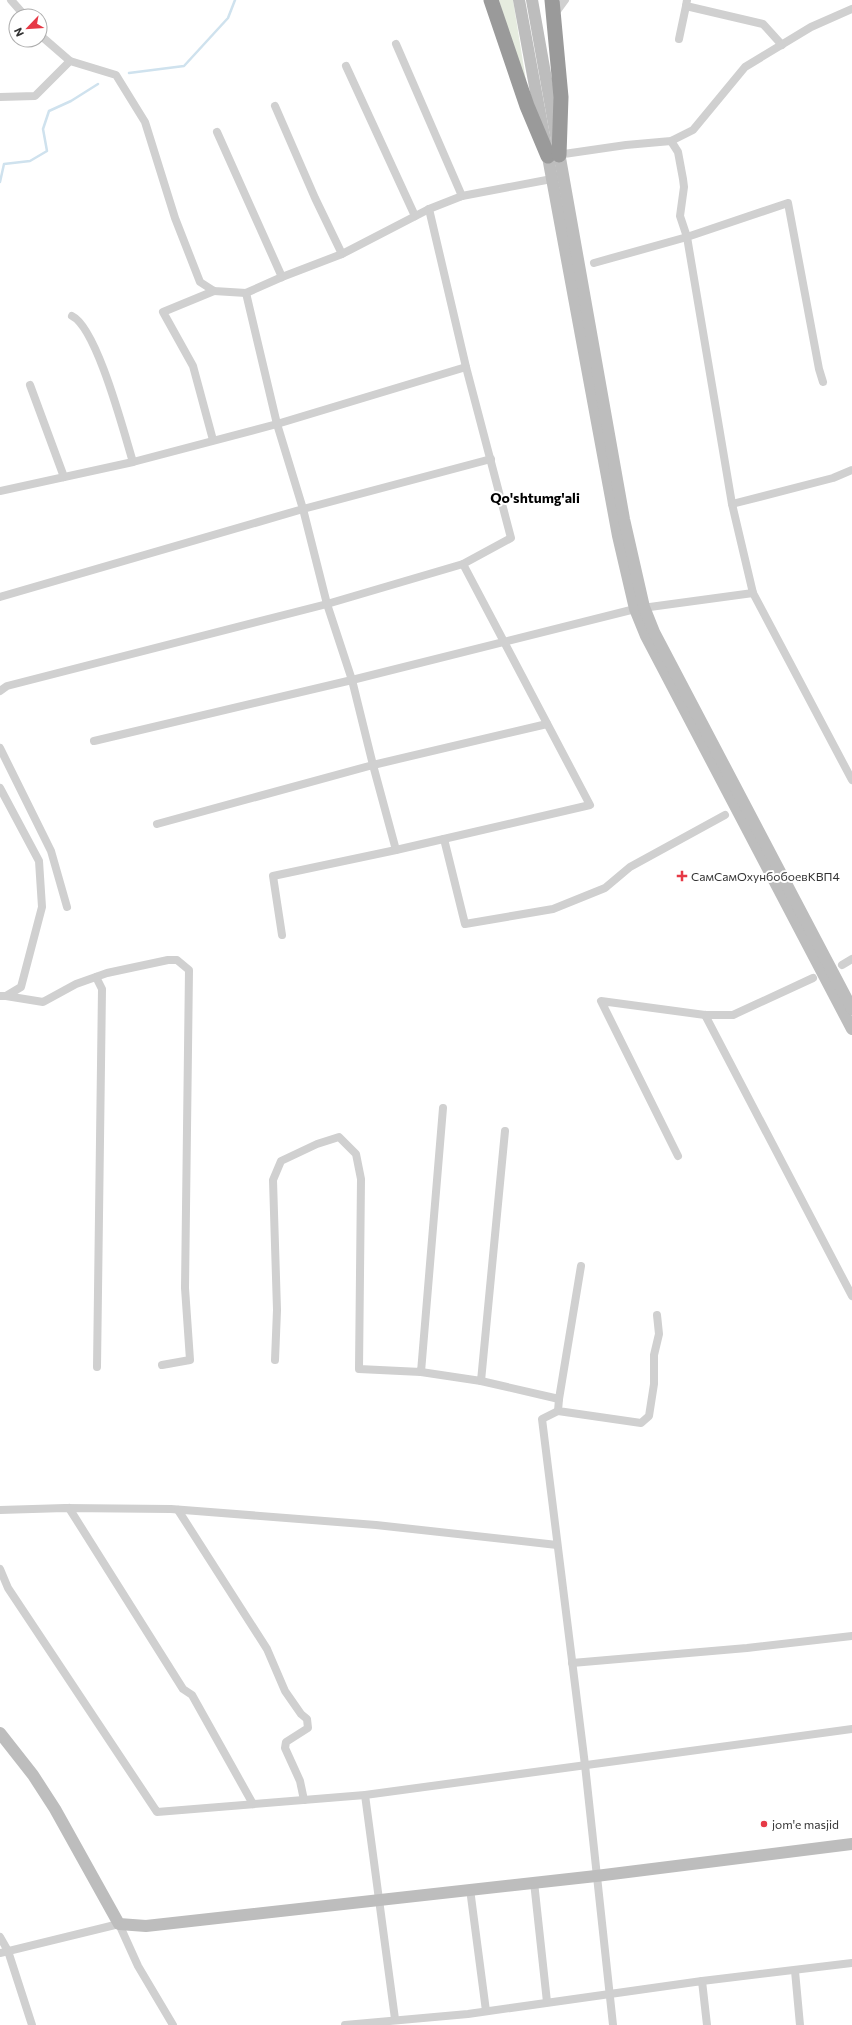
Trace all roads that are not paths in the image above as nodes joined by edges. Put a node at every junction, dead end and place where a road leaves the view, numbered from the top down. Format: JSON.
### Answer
{"nodes":[{"id":1,"x":11,"y":0,"type":"edge"},
{"id":2,"x":491,"y":0,"type":"edge"},
{"id":3,"x":519,"y":0,"type":"edge"},
{"id":4,"x":532,"y":0,"type":"edge"},
{"id":5,"x":552,"y":0,"type":"edge"},
{"id":6,"x":565,"y":0,"type":"edge"},
{"id":7,"x":687,"y":3,"type":"edge"},
{"id":8,"x":18,"y":8,"type":"edge"},
{"id":9,"x":852,"y":9,"type":"edge"},
{"id":10,"x":554,"y":16,"type":"junction"},
{"id":11,"x":679,"y":39,"type":"dead end"},
{"id":12,"x":48,"y":42,"type":"edge"},
{"id":13,"x":396,"y":44,"type":"dead end"},
{"id":14,"x":782,"y":45,"type":"junction"},
{"id":15,"x":70,"y":61,"type":"junction"},
{"id":16,"x":346,"y":66,"type":"dead end"},
{"id":17,"x":0,"y":97,"type":"edge"},
{"id":18,"x":275,"y":106,"type":"dead end"},
{"id":19,"x":217,"y":132,"type":"dead end"},
{"id":20,"x":671,"y":141,"type":"junction"},
{"id":21,"x":554,"y":156,"type":"junction"},
{"id":22,"x":558,"y":178,"type":"junction"},
{"id":23,"x":462,"y":196,"type":"junction"},
{"id":24,"x":430,"y":209,"type":"junction"},
{"id":25,"x":415,"y":216,"type":"junction"},
{"id":26,"x":687,"y":237,"type":"junction"},
{"id":27,"x":342,"y":254,"type":"junction"},
{"id":28,"x":594,"y":264,"type":"dead end"},
{"id":29,"x":282,"y":277,"type":"junction"},
{"id":30,"x":214,"y":291,"type":"junction"},
{"id":31,"x":246,"y":294,"type":"junction"},
{"id":32,"x":72,"y":316,"type":"dead end"},
{"id":33,"x":466,"y":367,"type":"junction"},
{"id":34,"x":823,"y":382,"type":"dead end"},
{"id":35,"x":30,"y":385,"type":"dead end"},
{"id":36,"x":277,"y":424,"type":"junction"},
{"id":37,"x":213,"y":440,"type":"junction"},
{"id":38,"x":491,"y":460,"type":"junction"},
{"id":39,"x":133,"y":462,"type":"junction"},
{"id":40,"x":852,"y":470,"type":"edge"},
{"id":41,"x":64,"y":477,"type":"junction"},
{"id":42,"x":0,"y":491,"type":"edge"},
{"id":43,"x":732,"y":504,"type":"junction"},
{"id":44,"x":303,"y":509,"type":"junction"},
{"id":45,"x":463,"y":564,"type":"junction"},
{"id":46,"x":753,"y":593,"type":"junction"},
{"id":47,"x":0,"y":597,"type":"edge"},
{"id":48,"x":327,"y":604,"type":"junction"},
{"id":49,"x":640,"y":608,"type":"junction"},
{"id":50,"x":503,"y":641,"type":"junction"},
{"id":51,"x":352,"y":680,"type":"junction"},
{"id":52,"x":0,"y":691,"type":"edge"},
{"id":53,"x":547,"y":724,"type":"junction"},
{"id":54,"x":94,"y":741,"type":"dead end"},
{"id":55,"x":0,"y":748,"type":"edge"},
{"id":56,"x":373,"y":765,"type":"junction"},
{"id":57,"x":852,"y":780,"type":"edge"},
{"id":58,"x":0,"y":788,"type":"edge"},
{"id":59,"x":725,"y":815,"type":"dead end"},
{"id":60,"x":157,"y":824,"type":"dead end"},
{"id":61,"x":444,"y":839,"type":"junction"},
{"id":62,"x":396,"y":850,"type":"junction"},
{"id":63,"x":67,"y":907,"type":"dead end"},
{"id":64,"x":282,"y":935,"type":"dead end"},
{"id":65,"x":852,"y":959,"type":"edge"},
{"id":66,"x":842,"y":965,"type":"dead end"},
{"id":67,"x":96,"y":977,"type":"junction"},
{"id":68,"x":813,"y":978,"type":"dead end"},
{"id":69,"x":3,"y":996,"type":"edge"},
{"id":70,"x":852,"y":1009,"type":"edge"},
{"id":71,"x":704,"y":1015,"type":"junction"},
{"id":72,"x":852,"y":1029,"type":"edge"},
{"id":73,"x":443,"y":1108,"type":"dead end"},
{"id":74,"x":505,"y":1132,"type":"dead end"},
{"id":75,"x":678,"y":1156,"type":"dead end"},
{"id":76,"x":581,"y":1266,"type":"dead end"},
{"id":77,"x":852,"y":1296,"type":"edge"},
{"id":78,"x":657,"y":1315,"type":"dead end"},
{"id":79,"x":275,"y":1360,"type":"dead end"},
{"id":80,"x":162,"y":1365,"type":"dead end"},
{"id":81,"x":97,"y":1367,"type":"dead end"},
{"id":82,"x":421,"y":1372,"type":"junction"},
{"id":83,"x":481,"y":1381,"type":"junction"},
{"id":84,"x":559,"y":1399,"type":"junction"},
{"id":85,"x":558,"y":1411,"type":"junction"},
{"id":86,"x":69,"y":1508,"type":"junction"},
{"id":87,"x":0,"y":1510,"type":"edge"},
{"id":88,"x":178,"y":1510,"type":"junction"},
{"id":89,"x":557,"y":1545,"type":"junction"},
{"id":90,"x":0,"y":1569,"type":"edge"},
{"id":91,"x":852,"y":1636,"type":"edge"},
{"id":92,"x":572,"y":1663,"type":"junction"},
{"id":93,"x":852,"y":1729,"type":"edge"},
{"id":94,"x":0,"y":1733,"type":"edge"},
{"id":95,"x":586,"y":1765,"type":"junction"},
{"id":96,"x":365,"y":1795,"type":"junction"},
{"id":97,"x":304,"y":1800,"type":"junction"},
{"id":98,"x":253,"y":1804,"type":"junction"},
{"id":99,"x":852,"y":1844,"type":"edge"},
{"id":100,"x":596,"y":1876,"type":"junction"},
{"id":101,"x":534,"y":1882,"type":"junction"},
{"id":102,"x":470,"y":1889,"type":"junction"},
{"id":103,"x":380,"y":1899,"type":"junction"},
{"id":104,"x":119,"y":1924,"type":"junction"},
{"id":105,"x":0,"y":1937,"type":"edge"},
{"id":106,"x":4,"y":1952,"type":"edge"},
{"id":107,"x":852,"y":1963,"type":"edge"},
{"id":108,"x":795,"y":1971,"type":"junction"},
{"id":109,"x":702,"y":1981,"type":"junction"},
{"id":110,"x":608,"y":1994,"type":"junction"},
{"id":111,"x":548,"y":2002,"type":"junction"},
{"id":112,"x":486,"y":2011,"type":"junction"},
{"id":113,"x":395,"y":2019,"type":"junction"},
{"id":114,"x":32,"y":2025,"type":"edge"},
{"id":115,"x":173,"y":2025,"type":"edge"},
{"id":116,"x":345,"y":2025,"type":"edge"},
{"id":117,"x":613,"y":2025,"type":"edge"},
{"id":118,"x":707,"y":2025,"type":"edge"},
{"id":119,"x":800,"y":2025,"type":"edge"}],
"edges":[{"from":1,"to":8,"type":"street"},
{"from":2,"to":21,"type":"highway"},
{"from":3,"to":21,"type":"main road"},
{"from":4,"to":21,"type":"main road"},
{"from":5,"to":10,"type":"highway"},
{"from":6,"to":10,"type":"street"},
{"from":7,"to":11,"type":"street"},
{"from":7,"to":14,"type":"street"},
{"from":9,"to":14,"type":"street"},
{"from":10,"to":21,"type":"highway"},
{"from":12,"to":15,"type":"street"},
{"from":13,"to":23,"type":"street"},
{"from":14,"to":20,"type":"street"},
{"from":15,"to":17,"type":"street"},
{"from":15,"to":30,"type":"street"},
{"from":16,"to":25,"type":"street"},
{"from":18,"to":27,"type":"street"},
{"from":19,"to":29,"type":"street"},
{"from":20,"to":21,"type":"street"},
{"from":20,"to":26,"type":"street"},
{"from":21,"to":22,"type":"main road"},
{"from":22,"to":23,"type":"street"},
{"from":22,"to":49,"type":"main road"},
{"from":23,"to":24,"type":"street"},
{"from":24,"to":25,"type":"street"},
{"from":24,"to":33,"type":"street"},
{"from":25,"to":27,"type":"street"},
{"from":26,"to":28,"type":"street"},
{"from":26,"to":34,"type":"street"},
{"from":26,"to":43,"type":"street"},
{"from":27,"to":29,"type":"street"},
{"from":29,"to":31,"type":"street"},
{"from":30,"to":31,"type":"street"},
{"from":30,"to":37,"type":"street"},
{"from":31,"to":36,"type":"street"},
{"from":32,"to":39,"type":"street"},
{"from":33,"to":36,"type":"street"},
{"from":33,"to":38,"type":"street"},
{"from":35,"to":41,"type":"street"},
{"from":36,"to":37,"type":"street"},
{"from":36,"to":44,"type":"street"},
{"from":37,"to":39,"type":"street"},
{"from":38,"to":44,"type":"street"},
{"from":38,"to":45,"type":"street"},
{"from":39,"to":41,"type":"street"},
{"from":40,"to":43,"type":"street"},
{"from":41,"to":42,"type":"street"},
{"from":43,"to":46,"type":"street"},
{"from":44,"to":47,"type":"street"},
{"from":44,"to":48,"type":"street"},
{"from":45,"to":48,"type":"street"},
{"from":45,"to":50,"type":"street"},
{"from":46,"to":49,"type":"street"},
{"from":46,"to":57,"type":"street"},
{"from":48,"to":51,"type":"street"},
{"from":48,"to":52,"type":"street"},
{"from":49,"to":50,"type":"street"},
{"from":49,"to":70,"type":"main road"},
{"from":49,"to":72,"type":"main road"},
{"from":50,"to":51,"type":"street"},
{"from":50,"to":53,"type":"street"},
{"from":51,"to":54,"type":"street"},
{"from":51,"to":56,"type":"street"},
{"from":53,"to":56,"type":"street"},
{"from":53,"to":61,"type":"street"},
{"from":55,"to":63,"type":"street"},
{"from":56,"to":60,"type":"street"},
{"from":56,"to":62,"type":"street"},
{"from":58,"to":69,"type":"street"},
{"from":59,"to":61,"type":"street"},
{"from":61,"to":62,"type":"street"},
{"from":62,"to":64,"type":"street"},
{"from":65,"to":66,"type":"street"},
{"from":67,"to":69,"type":"street"},
{"from":67,"to":80,"type":"street"},
{"from":67,"to":81,"type":"street"},
{"from":68,"to":71,"type":"street"},
{"from":71,"to":75,"type":"street"},
{"from":71,"to":77,"type":"street"},
{"from":73,"to":82,"type":"street"},
{"from":74,"to":83,"type":"street"},
{"from":76,"to":84,"type":"street"},
{"from":78,"to":85,"type":"street"},
{"from":79,"to":82,"type":"street"},
{"from":82,"to":83,"type":"street"},
{"from":83,"to":84,"type":"street"},
{"from":84,"to":85,"type":"street"},
{"from":85,"to":89,"type":"street"},
{"from":86,"to":87,"type":"street"},
{"from":86,"to":88,"type":"street"},
{"from":86,"to":98,"type":"street"},
{"from":88,"to":89,"type":"street"},
{"from":88,"to":97,"type":"street"},
{"from":89,"to":92,"type":"street"},
{"from":90,"to":98,"type":"street"},
{"from":91,"to":92,"type":"street"},
{"from":92,"to":95,"type":"street"},
{"from":93,"to":95,"type":"street"},
{"from":94,"to":104,"type":"main road"},
{"from":95,"to":96,"type":"street"},
{"from":95,"to":100,"type":"street"},
{"from":96,"to":97,"type":"street"},
{"from":96,"to":103,"type":"street"},
{"from":97,"to":98,"type":"street"},
{"from":99,"to":100,"type":"main road"},
{"from":100,"to":101,"type":"main road"},
{"from":100,"to":110,"type":"street"},
{"from":101,"to":102,"type":"main road"},
{"from":101,"to":111,"type":"street"},
{"from":102,"to":103,"type":"main road"},
{"from":102,"to":112,"type":"street"},
{"from":103,"to":104,"type":"main road"},
{"from":103,"to":113,"type":"street"},
{"from":104,"to":106,"type":"street"},
{"from":104,"to":115,"type":"street"},
{"from":105,"to":106,"type":"street"},
{"from":106,"to":114,"type":"street"},
{"from":107,"to":108,"type":"street"},
{"from":108,"to":109,"type":"street"},
{"from":108,"to":119,"type":"street"},
{"from":109,"to":110,"type":"street"},
{"from":109,"to":118,"type":"street"},
{"from":110,"to":111,"type":"street"},
{"from":110,"to":117,"type":"street"},
{"from":111,"to":112,"type":"street"},
{"from":112,"to":113,"type":"street"},
{"from":113,"to":116,"type":"street"}]}
